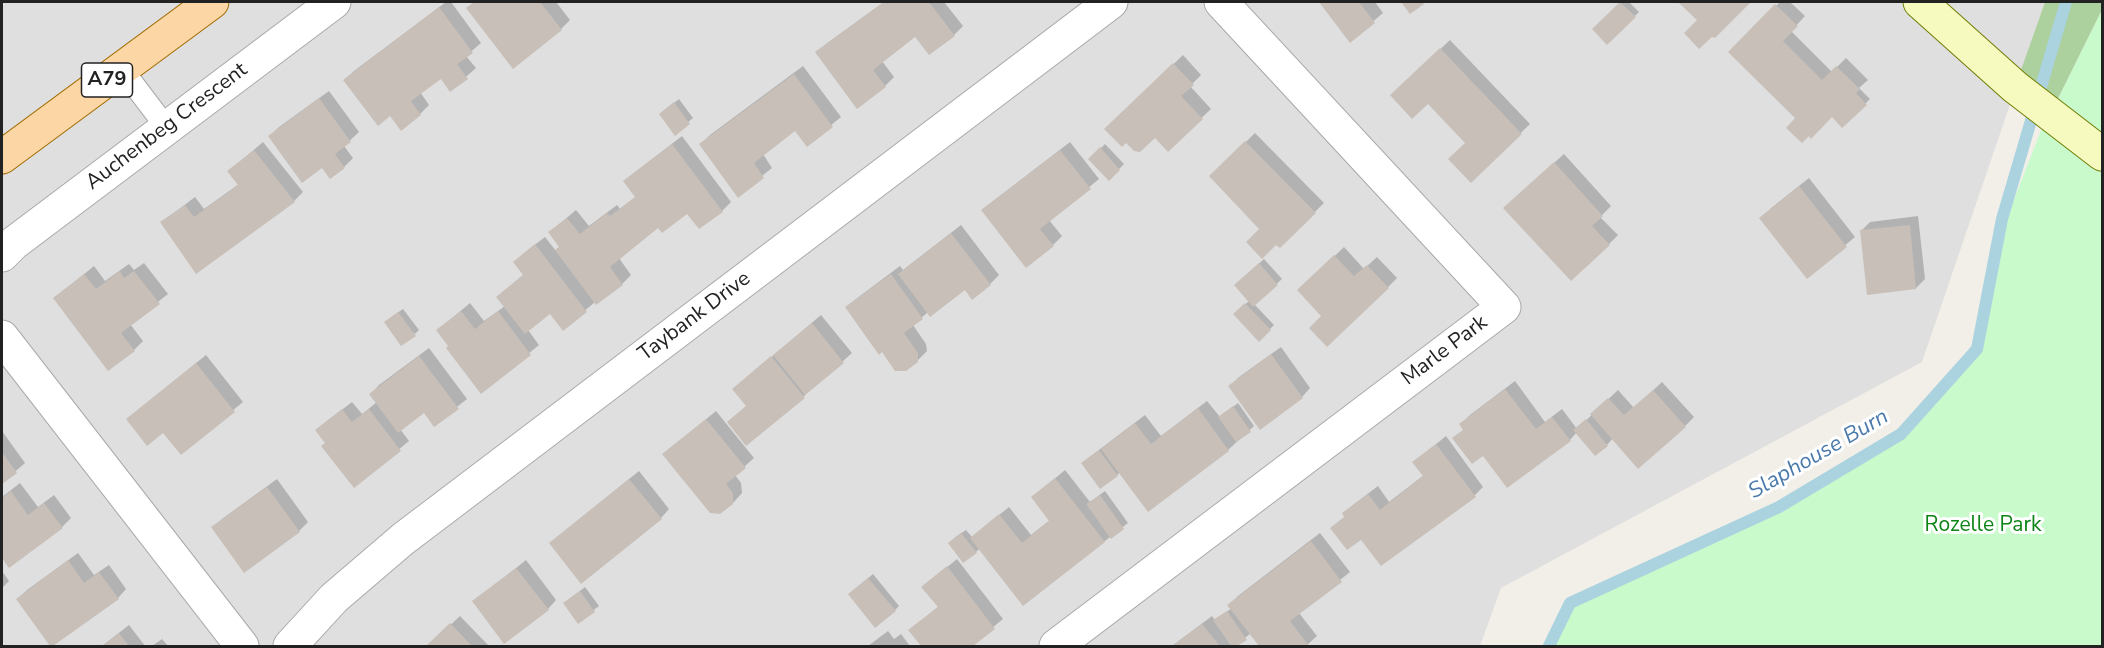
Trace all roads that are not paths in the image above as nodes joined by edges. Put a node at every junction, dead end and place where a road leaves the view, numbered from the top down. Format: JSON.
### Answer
{"nodes":[{"id":1,"x":212,"y":2,"type":"edge"},
{"id":2,"x":334,"y":2,"type":"edge"},
{"id":3,"x":1110,"y":2,"type":"edge"},
{"id":4,"x":1221,"y":2,"type":"edge"},
{"id":5,"x":1920,"y":2,"type":"edge"},
{"id":6,"x":122,"y":69,"type":"junction"},
{"id":7,"x":166,"y":127,"type":"junction"},
{"id":8,"x":2103,"y":154,"type":"edge"},
{"id":9,"x":2,"y":157,"type":"edge"},
{"id":10,"x":2,"y":255,"type":"edge"},
{"id":11,"x":2,"y":337,"type":"edge"},
{"id":12,"x":242,"y":646,"type":"edge"},
{"id":13,"x":290,"y":646,"type":"edge"},
{"id":14,"x":1056,"y":646,"type":"edge"}],
"edges":[{"from":1,"to":6,"type":"main road","number":"A79"},
{"from":2,"to":7,"type":"street","name":"Auchenbeg Crescent"},
{"from":3,"to":13,"type":"street","name":"Taybank Drive"},
{"from":4,"to":14,"type":"street","name":"Marle Park"},
{"from":5,"to":8,"type":"street"},
{"from":6,"to":7,"type":"lane"},
{"from":6,"to":9,"type":"main road","number":"A79"},
{"from":7,"to":10,"type":"street","name":"Auchenbeg Crescent"},
{"from":11,"to":12,"type":"street"}]}
